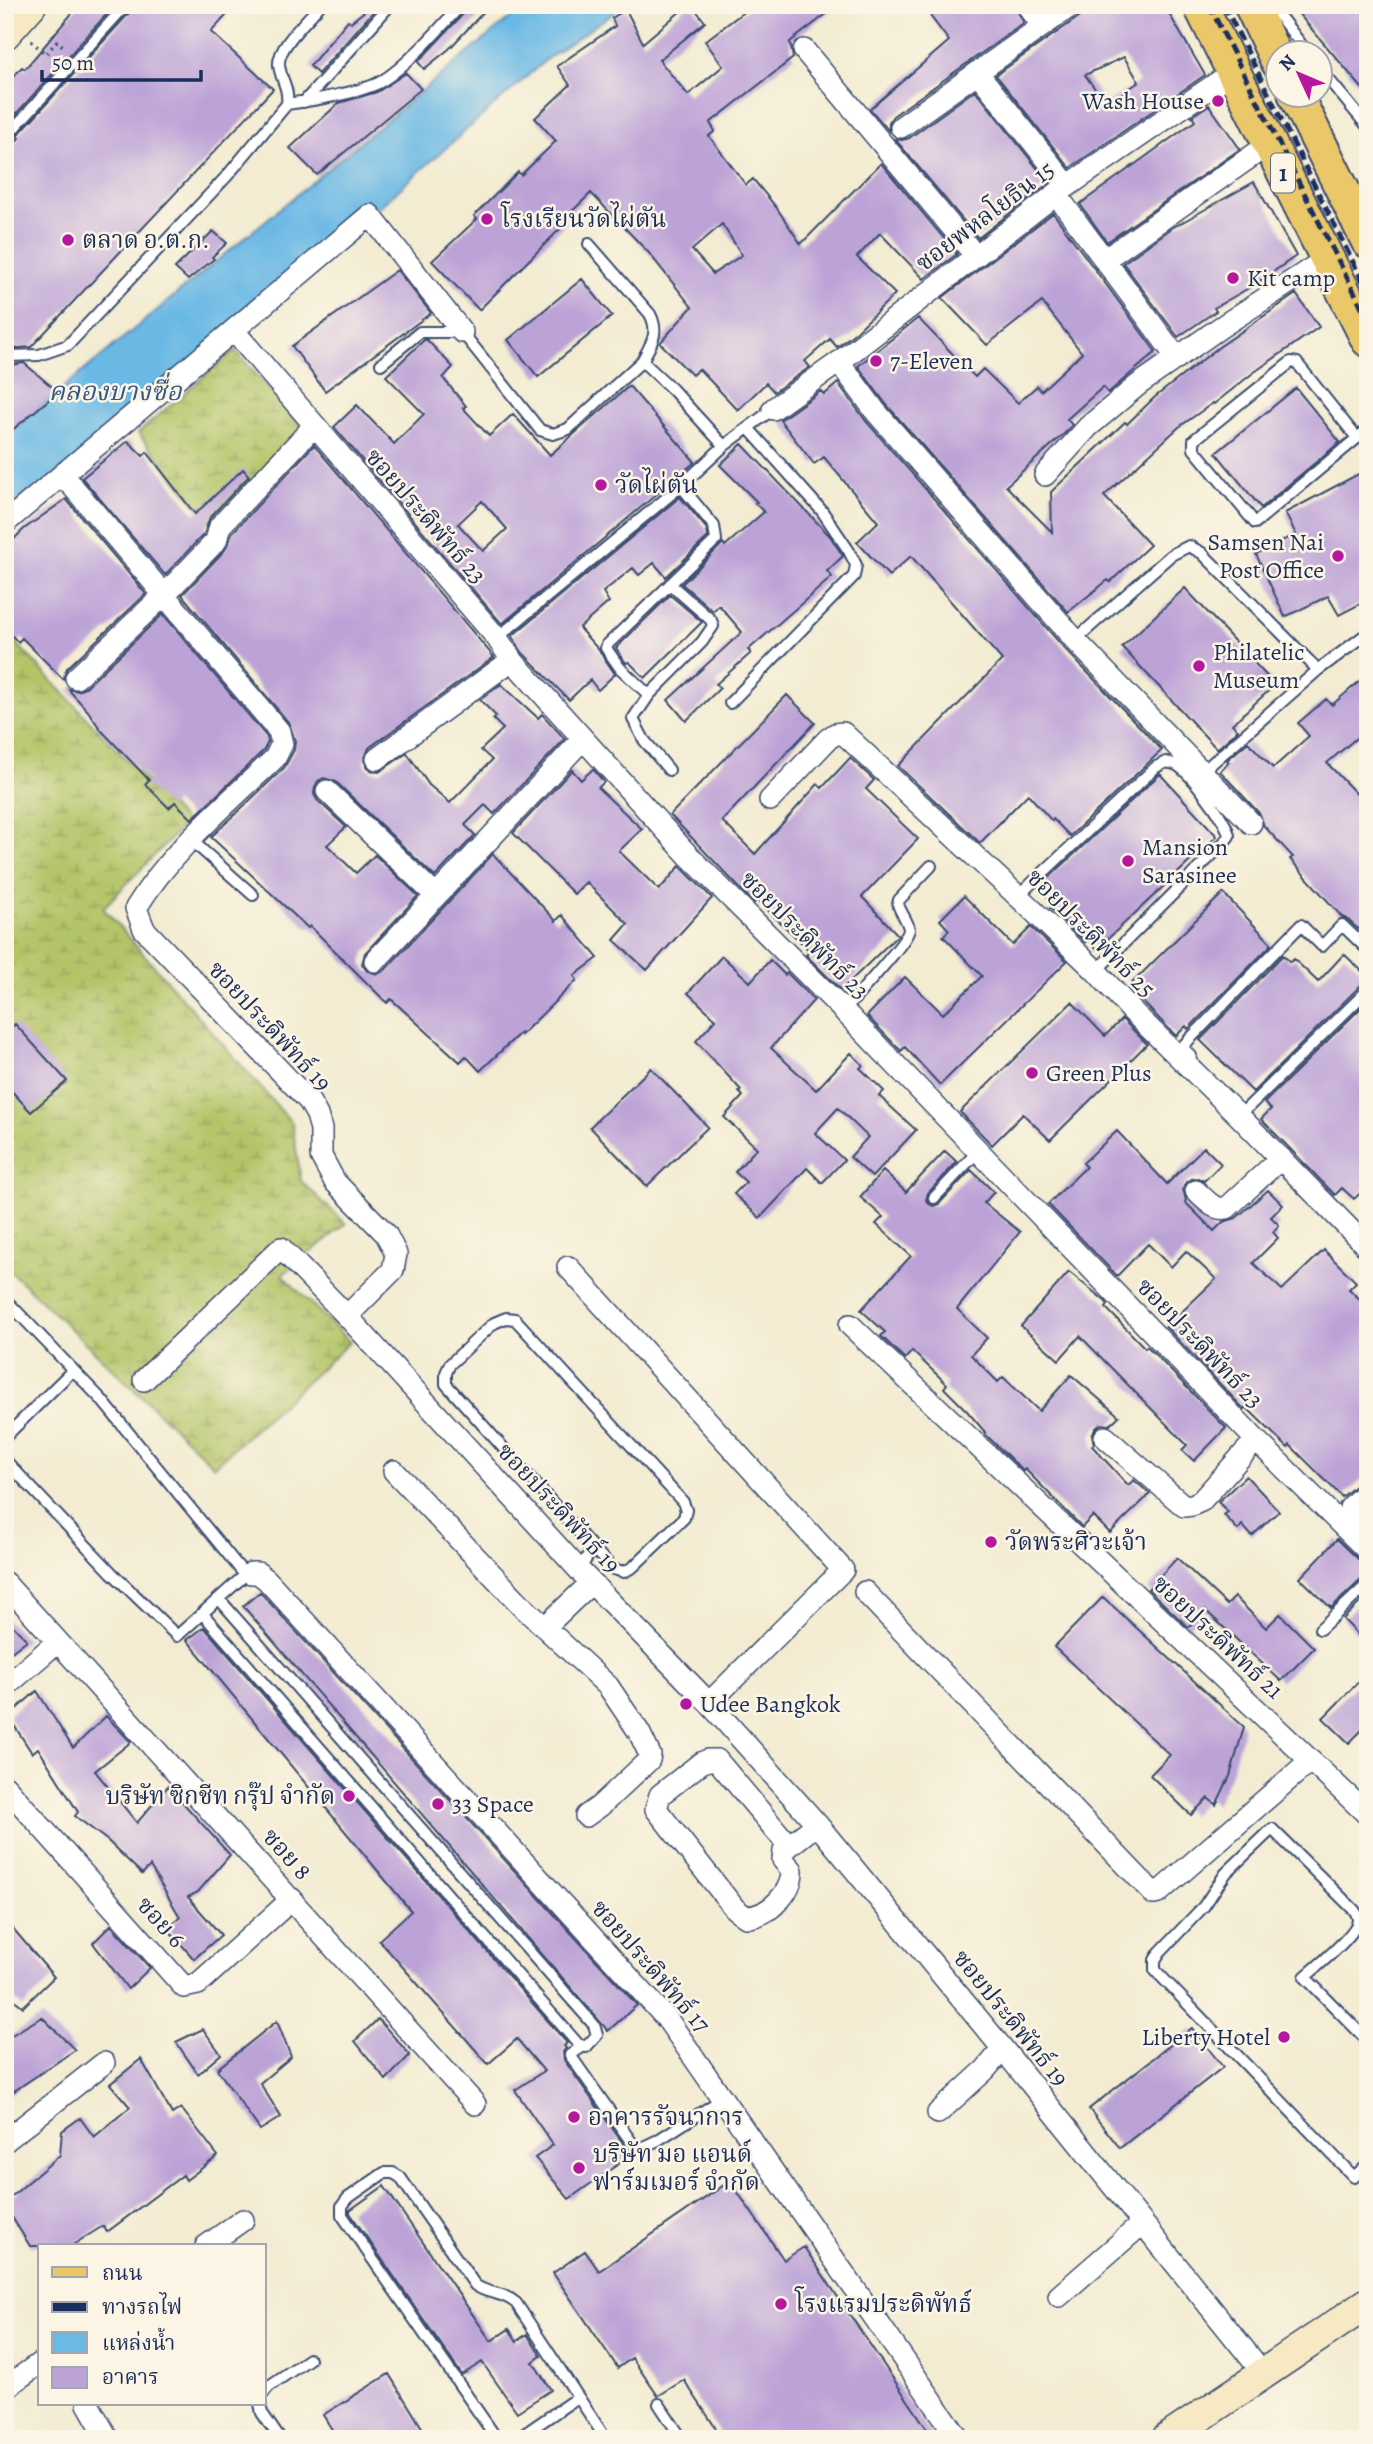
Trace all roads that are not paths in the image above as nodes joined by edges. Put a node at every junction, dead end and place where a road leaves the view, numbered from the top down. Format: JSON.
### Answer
{"nodes":[{"id":1,"x":126,"y":5,"type":"edge"},
{"id":2,"x":320,"y":5,"type":"edge"},
{"id":3,"x":390,"y":5,"type":"edge"},
{"id":4,"x":461,"y":5,"type":"edge"},
{"id":5,"x":1027,"y":5,"type":"edge"},
{"id":6,"x":1072,"y":5,"type":"edge"},
{"id":7,"x":1200,"y":5,"type":"edge"},
{"id":8,"x":1251,"y":5,"type":"edge"},
{"id":9,"x":1271,"y":5,"type":"edge"},
{"id":10,"x":1042,"y":25,"type":"junction"},
{"id":11,"x":1273,"y":38,"type":"edge"},
{"id":12,"x":1277,"y":38,"type":"edge"},
{"id":13,"x":804,"y":50,"type":"dead end"},
{"id":14,"x":978,"y":72,"type":"junction"},
{"id":15,"x":1234,"y":72,"type":"junction"},
{"id":16,"x":1334,"y":85,"type":"edge"},
{"id":17,"x":304,"y":102,"type":"junction"},
{"id":18,"x":287,"y":104,"type":"junction"},
{"id":19,"x":1302,"y":108,"type":"edge"},
{"id":20,"x":1368,"y":127,"type":"edge"},
{"id":21,"x":901,"y":128,"type":"dead end"},
{"id":22,"x":5,"y":138,"type":"edge"},
{"id":23,"x":1269,"y":144,"type":"junction"},
{"id":24,"x":1062,"y":190,"type":"junction"},
{"id":25,"x":1368,"y":241,"type":"edge"},
{"id":26,"x":589,"y":244,"type":"dead end"},
{"id":27,"x":975,"y":255,"type":"junction"},
{"id":28,"x":1326,"y":259,"type":"junction"},
{"id":29,"x":1104,"y":260,"type":"junction"},
{"id":30,"x":234,"y":331,"type":"dead end"},
{"id":31,"x":462,"y":332,"type":"junction"},
{"id":32,"x":1368,"y":340,"type":"edge"},
{"id":33,"x":5,"y":358,"type":"edge"},
{"id":34,"x":1177,"y":358,"type":"junction"},
{"id":35,"x":642,"y":361,"type":"junction"},
{"id":36,"x":839,"y":362,"type":"junction"},
{"id":37,"x":381,"y":364,"type":"dead end"},
{"id":38,"x":773,"y":409,"type":"joint"},
{"id":39,"x":314,"y":426,"type":"junction"},
{"id":40,"x":749,"y":429,"type":"junction"},
{"id":41,"x":1368,"y":429,"type":"edge"},
{"id":42,"x":1357,"y":438,"type":"junction"},
{"id":43,"x":724,"y":446,"type":"junction"},
{"id":44,"x":63,"y":475,"type":"dead end"},
{"id":45,"x":1045,"y":475,"type":"dead end"},
{"id":46,"x":681,"y":485,"type":"junction"},
{"id":47,"x":5,"y":523,"type":"edge"},
{"id":48,"x":670,"y":584,"type":"junction"},
{"id":49,"x":164,"y":595,"type":"junction"},
{"id":50,"x":1368,"y":633,"type":"edge"},
{"id":51,"x":497,"y":638,"type":"junction"},
{"id":52,"x":1075,"y":640,"type":"junction"},
{"id":53,"x":512,"y":660,"type":"junction"},
{"id":54,"x":1318,"y":670,"type":"junction"},
{"id":55,"x":76,"y":678,"type":"dead end"},
{"id":56,"x":649,"y":695,"type":"junction"},
{"id":57,"x":730,"y":703,"type":"dead end"},
{"id":58,"x":582,"y":740,"type":"junction"},
{"id":59,"x":377,"y":759,"type":"dead end"},
{"id":60,"x":669,"y":770,"type":"dead end"},
{"id":61,"x":1202,"y":772,"type":"junction"},
{"id":62,"x":327,"y":791,"type":"dead end"},
{"id":63,"x":770,"y":800,"type":"dead end"},
{"id":64,"x":1251,"y":823,"type":"dead end"},
{"id":65,"x":191,"y":840,"type":"junction"},
{"id":66,"x":931,"y":866,"type":"dead end"},
{"id":67,"x":253,"y":895,"type":"dead end"},
{"id":68,"x":435,"y":895,"type":"junction"},
{"id":69,"x":1018,"y":896,"type":"junction"},
{"id":70,"x":1368,"y":950,"type":"edge"},
{"id":71,"x":375,"y":961,"type":"dead end"},
{"id":72,"x":1096,"y":971,"type":"junction"},
{"id":73,"x":1368,"y":990,"type":"edge"},
{"id":74,"x":844,"y":1011,"type":"junction"},
{"id":75,"x":1242,"y":1112,"type":"junction"},
{"id":76,"x":979,"y":1150,"type":"junction"},
{"id":77,"x":1281,"y":1158,"type":"junction"},
{"id":78,"x":1196,"y":1191,"type":"dead end"},
{"id":79,"x":934,"y":1198,"type":"dead end"},
{"id":80,"x":1368,"y":1248,"type":"edge"},
{"id":81,"x":568,"y":1267,"type":"dead end"},
{"id":82,"x":5,"y":1299,"type":"edge"},
{"id":83,"x":347,"y":1317,"type":"junction"},
{"id":84,"x":850,"y":1325,"type":"dead end"},
{"id":85,"x":73,"y":1370,"type":"junction"},
{"id":86,"x":144,"y":1380,"type":"dead end"},
{"id":87,"x":5,"y":1437,"type":"edge"},
{"id":88,"x":1105,"y":1437,"type":"dead end"},
{"id":89,"x":1256,"y":1440,"type":"junction"},
{"id":90,"x":5,"y":1460,"type":"edge"},
{"id":91,"x":394,"y":1471,"type":"dead end"},
{"id":92,"x":1368,"y":1490,"type":"edge"},
{"id":93,"x":1368,"y":1526,"type":"edge"},
{"id":94,"x":593,"y":1548,"type":"junction"},
{"id":95,"x":1368,"y":1551,"type":"edge"},
{"id":96,"x":248,"y":1574,"type":"junction"},
{"id":97,"x":585,"y":1576,"type":"junction"},
{"id":98,"x":5,"y":1583,"type":"edge"},
{"id":99,"x":1368,"y":1584,"type":"edge"},
{"id":100,"x":865,"y":1592,"type":"dead end"},
{"id":101,"x":219,"y":1599,"type":"junction"},
{"id":102,"x":203,"y":1614,"type":"junction"},
{"id":103,"x":545,"y":1627,"type":"junction"},
{"id":104,"x":1320,"y":1629,"type":"dead end"},
{"id":105,"x":57,"y":1642,"type":"junction"},
{"id":106,"x":5,"y":1687,"type":"edge"},
{"id":107,"x":709,"y":1703,"type":"junction"},
{"id":108,"x":1311,"y":1760,"type":"junction"},
{"id":109,"x":5,"y":1786,"type":"edge"},
{"id":110,"x":1368,"y":1815,"type":"edge"},
{"id":111,"x":586,"y":1816,"type":"dead end"},
{"id":112,"x":817,"y":1824,"type":"junction"},
{"id":113,"x":789,"y":1846,"type":"junction"},
{"id":114,"x":292,"y":1899,"type":"junction"},
{"id":115,"x":1368,"y":2041,"type":"edge"},
{"id":116,"x":582,"y":2047,"type":"junction"},
{"id":117,"x":1003,"y":2049,"type":"junction"},
{"id":118,"x":104,"y":2063,"type":"dead end"},
{"id":119,"x":724,"y":2098,"type":"junction"},
{"id":120,"x":475,"y":2104,"type":"dead end"},
{"id":121,"x":938,"y":2113,"type":"dead end"},
{"id":122,"x":5,"y":2141,"type":"edge"},
{"id":123,"x":1368,"y":2164,"type":"edge"},
{"id":124,"x":243,"y":2220,"type":"dead end"},
{"id":125,"x":1143,"y":2223,"type":"junction"},
{"id":126,"x":209,"y":2244,"type":"edge"},
{"id":127,"x":1059,"y":2296,"type":"dead end"},
{"id":128,"x":1368,"y":2303,"type":"edge"},
{"id":129,"x":309,"y":2359,"type":"dead end"},
{"id":130,"x":38,"y":2364,"type":"edge"},
{"id":131,"x":1264,"y":2373,"type":"junction"},
{"id":132,"x":5,"y":2388,"type":"edge"},
{"id":133,"x":266,"y":2391,"type":"edge"},
{"id":134,"x":578,"y":2396,"type":"junction"},
{"id":135,"x":659,"y":2404,"type":"dead end"},
{"id":136,"x":89,"y":2406,"type":"edge"},
{"id":137,"x":260,"y":2406,"type":"edge"},
{"id":138,"x":108,"y":2439,"type":"edge"},
{"id":139,"x":279,"y":2439,"type":"edge"},
{"id":140,"x":497,"y":2439,"type":"edge"},
{"id":141,"x":517,"y":2439,"type":"edge"},
{"id":142,"x":606,"y":2439,"type":"edge"},
{"id":143,"x":682,"y":2439,"type":"edge"},
{"id":144,"x":959,"y":2439,"type":"edge"},
{"id":145,"x":1167,"y":2439,"type":"edge"}],
"edges":[{"from":1,"to":22,"type":"lane"},
{"from":2,"to":18,"type":"lane"},
{"from":3,"to":17,"type":"lane"},
{"from":4,"to":17,"type":"lane"},
{"from":5,"to":10,"type":"street"},
{"from":6,"to":10,"type":"street"},
{"from":7,"to":15,"type":"main road","number":"1"},
{"from":8,"to":11,"type":"main road"},
{"from":9,"to":12,"type":"lane"},
{"from":10,"to":14,"type":"street"},
{"from":13,"to":27,"type":"street"},
{"from":14,"to":21,"type":"street"},
{"from":14,"to":24,"type":"street"},
{"from":15,"to":23,"type":"main road","number":"1"},
{"from":15,"to":24,"type":"street","name":"ซอยพหลโยธิน 15"},
{"from":16,"to":20,"type":"lane"},
{"from":17,"to":18,"type":"lane"},
{"from":18,"to":33,"type":"lane"},
{"from":19,"to":25,"type":"main road","number":"1"},
{"from":23,"to":28,"type":"main road","number":"1"},
{"from":23,"to":29,"type":"street"},
{"from":24,"to":27,"type":"street","name":"ซอยพหลโยธิน 15"},
{"from":24,"to":29,"type":"street"},
{"from":26,"to":35,"type":"lane"},
{"from":27,"to":36,"type":"street","name":"ซอยพหลโยธิน 15"},
{"from":28,"to":32,"type":"main road","number":"1"},
{"from":28,"to":34,"type":"street"},
{"from":29,"to":34,"type":"street"},
{"from":30,"to":39,"type":"street","name":"ซอยประดิพัทธ์ 23"},
{"from":31,"to":35,"type":"lane"},
{"from":31,"to":37,"type":"lane"},
{"from":31,"to":47,"type":"street"},
{"from":34,"to":45,"type":"street"},
{"from":35,"to":43,"type":"lane"},
{"from":36,"to":38,"type":"street","name":"ซอยพหลโยธิน 15"},
{"from":36,"to":52,"type":"street"},
{"from":38,"to":40,"type":"lane"},
{"from":39,"to":49,"type":"street"},
{"from":39,"to":51,"type":"street","name":"ซอยประดิพัทธ์ 23"},
{"from":40,"to":43,"type":"lane"},
{"from":40,"to":57,"type":"lane"},
{"from":41,"to":42,"type":"lane"},
{"from":42,"to":42,"type":"lane"},
{"from":43,"to":46,"type":"lane"},
{"from":44,"to":49,"type":"street","name":"ซอยประดิพัทธ์ 19"},
{"from":46,"to":48,"type":"lane"},
{"from":46,"to":51,"type":"lane"},
{"from":48,"to":56,"type":"lane"},
{"from":48,"to":56,"type":"lane"},
{"from":49,"to":55,"type":"street"},
{"from":49,"to":65,"type":"street","name":"ซอยประดิพัทธ์ 19"},
{"from":50,"to":54,"type":"lane"},
{"from":51,"to":53,"type":"street","name":"ซอยประดิพัทธ์ 23"},
{"from":52,"to":54,"type":"lane"},
{"from":52,"to":61,"type":"street"},
{"from":53,"to":58,"type":"street","name":"ซอยประดิพัทธ์ 23"},
{"from":53,"to":59,"type":"street"},
{"from":54,"to":61,"type":"lane"},
{"from":56,"to":60,"type":"lane"},
{"from":58,"to":68,"type":"street"},
{"from":58,"to":74,"type":"street","name":"ซอยประดิพัทธ์ 23"},
{"from":61,"to":64,"type":"street"},
{"from":62,"to":68,"type":"street"},
{"from":63,"to":69,"type":"street","name":"ซอยประดิพัทธ์ 25"},
{"from":65,"to":67,"type":"lane"},
{"from":65,"to":83,"type":"street","name":"ซอยประดิพัทธ์ 19"},
{"from":66,"to":74,"type":"lane"},
{"from":68,"to":71,"type":"street"},
{"from":69,"to":72,"type":"street","name":"ซอยประดิพัทธ์ 25"},
{"from":69,"to":72,"type":"lane"},
{"from":70,"to":75,"type":"lane"},
{"from":72,"to":75,"type":"street","name":"ซอยประดิพัทธ์ 25"},
{"from":73,"to":75,"type":"lane"},
{"from":74,"to":76,"type":"street","name":"ซอยประดิพัทธ์ 23"},
{"from":75,"to":77,"type":"street","name":"ซอยประดิพัทธ์ 25"},
{"from":76,"to":79,"type":"lane"},
{"from":76,"to":89,"type":"street","name":"ซอยประดิพัทธ์ 23"},
{"from":77,"to":78,"type":"street"},
{"from":77,"to":80,"type":"street","name":"ซอยประดิพัทธ์ 25"},
{"from":81,"to":107,"type":"street"},
{"from":82,"to":85,"type":"lane"},
{"from":83,"to":86,"type":"street"},
{"from":83,"to":97,"type":"street","name":"ซอยประดิพัทธ์ 19"},
{"from":84,"to":108,"type":"street","name":"ซอยประดิพัทธ์ 21"},
{"from":85,"to":87,"type":"lane"},
{"from":85,"to":96,"type":"lane"},
{"from":88,"to":89,"type":"street"},
{"from":89,"to":95,"type":"street","name":"ซอยประดิพัทธ์ 23"},
{"from":90,"to":102,"type":"lane"},
{"from":91,"to":103,"type":"street"},
{"from":92,"to":93,"type":"street"},
{"from":94,"to":94,"type":"lane"},
{"from":94,"to":97,"type":"lane"},
{"from":96,"to":101,"type":"lane"},
{"from":96,"to":119,"type":"street","name":"ซอยประดิพัทธ์ 17"},
{"from":97,"to":103,"type":"street"},
{"from":97,"to":107,"type":"street","name":"ซอยประดิพัทธ์ 19"},
{"from":98,"to":105,"type":"street","name":"ซอย 8"},
{"from":99,"to":104,"type":"lane"},
{"from":100,"to":108,"type":"street"},
{"from":101,"to":102,"type":"lane"},
{"from":101,"to":116,"type":"lane"},
{"from":102,"to":116,"type":"lane"},
{"from":103,"to":111,"type":"street"},
{"from":105,"to":106,"type":"street"},
{"from":105,"to":114,"type":"street","name":"ซอย 8"},
{"from":107,"to":112,"type":"street","name":"ซอยประดิพัทธ์ 19"},
{"from":108,"to":110,"type":"street","name":"ซอยประดิพัทธ์ 21"},
{"from":109,"to":114,"type":"street","name":"ซอย 6"},
{"from":112,"to":113,"type":"street"},
{"from":112,"to":117,"type":"street","name":"ซอยประดิพัทธ์ 19"},
{"from":113,"to":113,"type":"street"},
{"from":114,"to":120,"type":"street","name":"ซอย 8"},
{"from":115,"to":123,"type":"lane"},
{"from":116,"to":119,"type":"lane"},
{"from":117,"to":121,"type":"street"},
{"from":117,"to":125,"type":"street","name":"ซอยประดิพัทธ์ 19"},
{"from":118,"to":122,"type":"street"},
{"from":119,"to":144,"type":"street","name":"ซอยประดิพัทธ์ 17"},
{"from":124,"to":126,"type":"street"},
{"from":125,"to":127,"type":"street"},
{"from":125,"to":131,"type":"street","name":"ซอยประดิพัทธ์ 19"},
{"from":128,"to":131,"type":"main road"},
{"from":129,"to":133,"type":"lane"},
{"from":130,"to":132,"type":"street"},
{"from":131,"to":145,"type":"main road"},
{"from":134,"to":140,"type":"lane"},
{"from":134,"to":141,"type":"lane"},
{"from":134,"to":142,"type":"lane"},
{"from":135,"to":143,"type":"lane"},
{"from":136,"to":138,"type":"street"},
{"from":137,"to":139,"type":"lane"}]}
